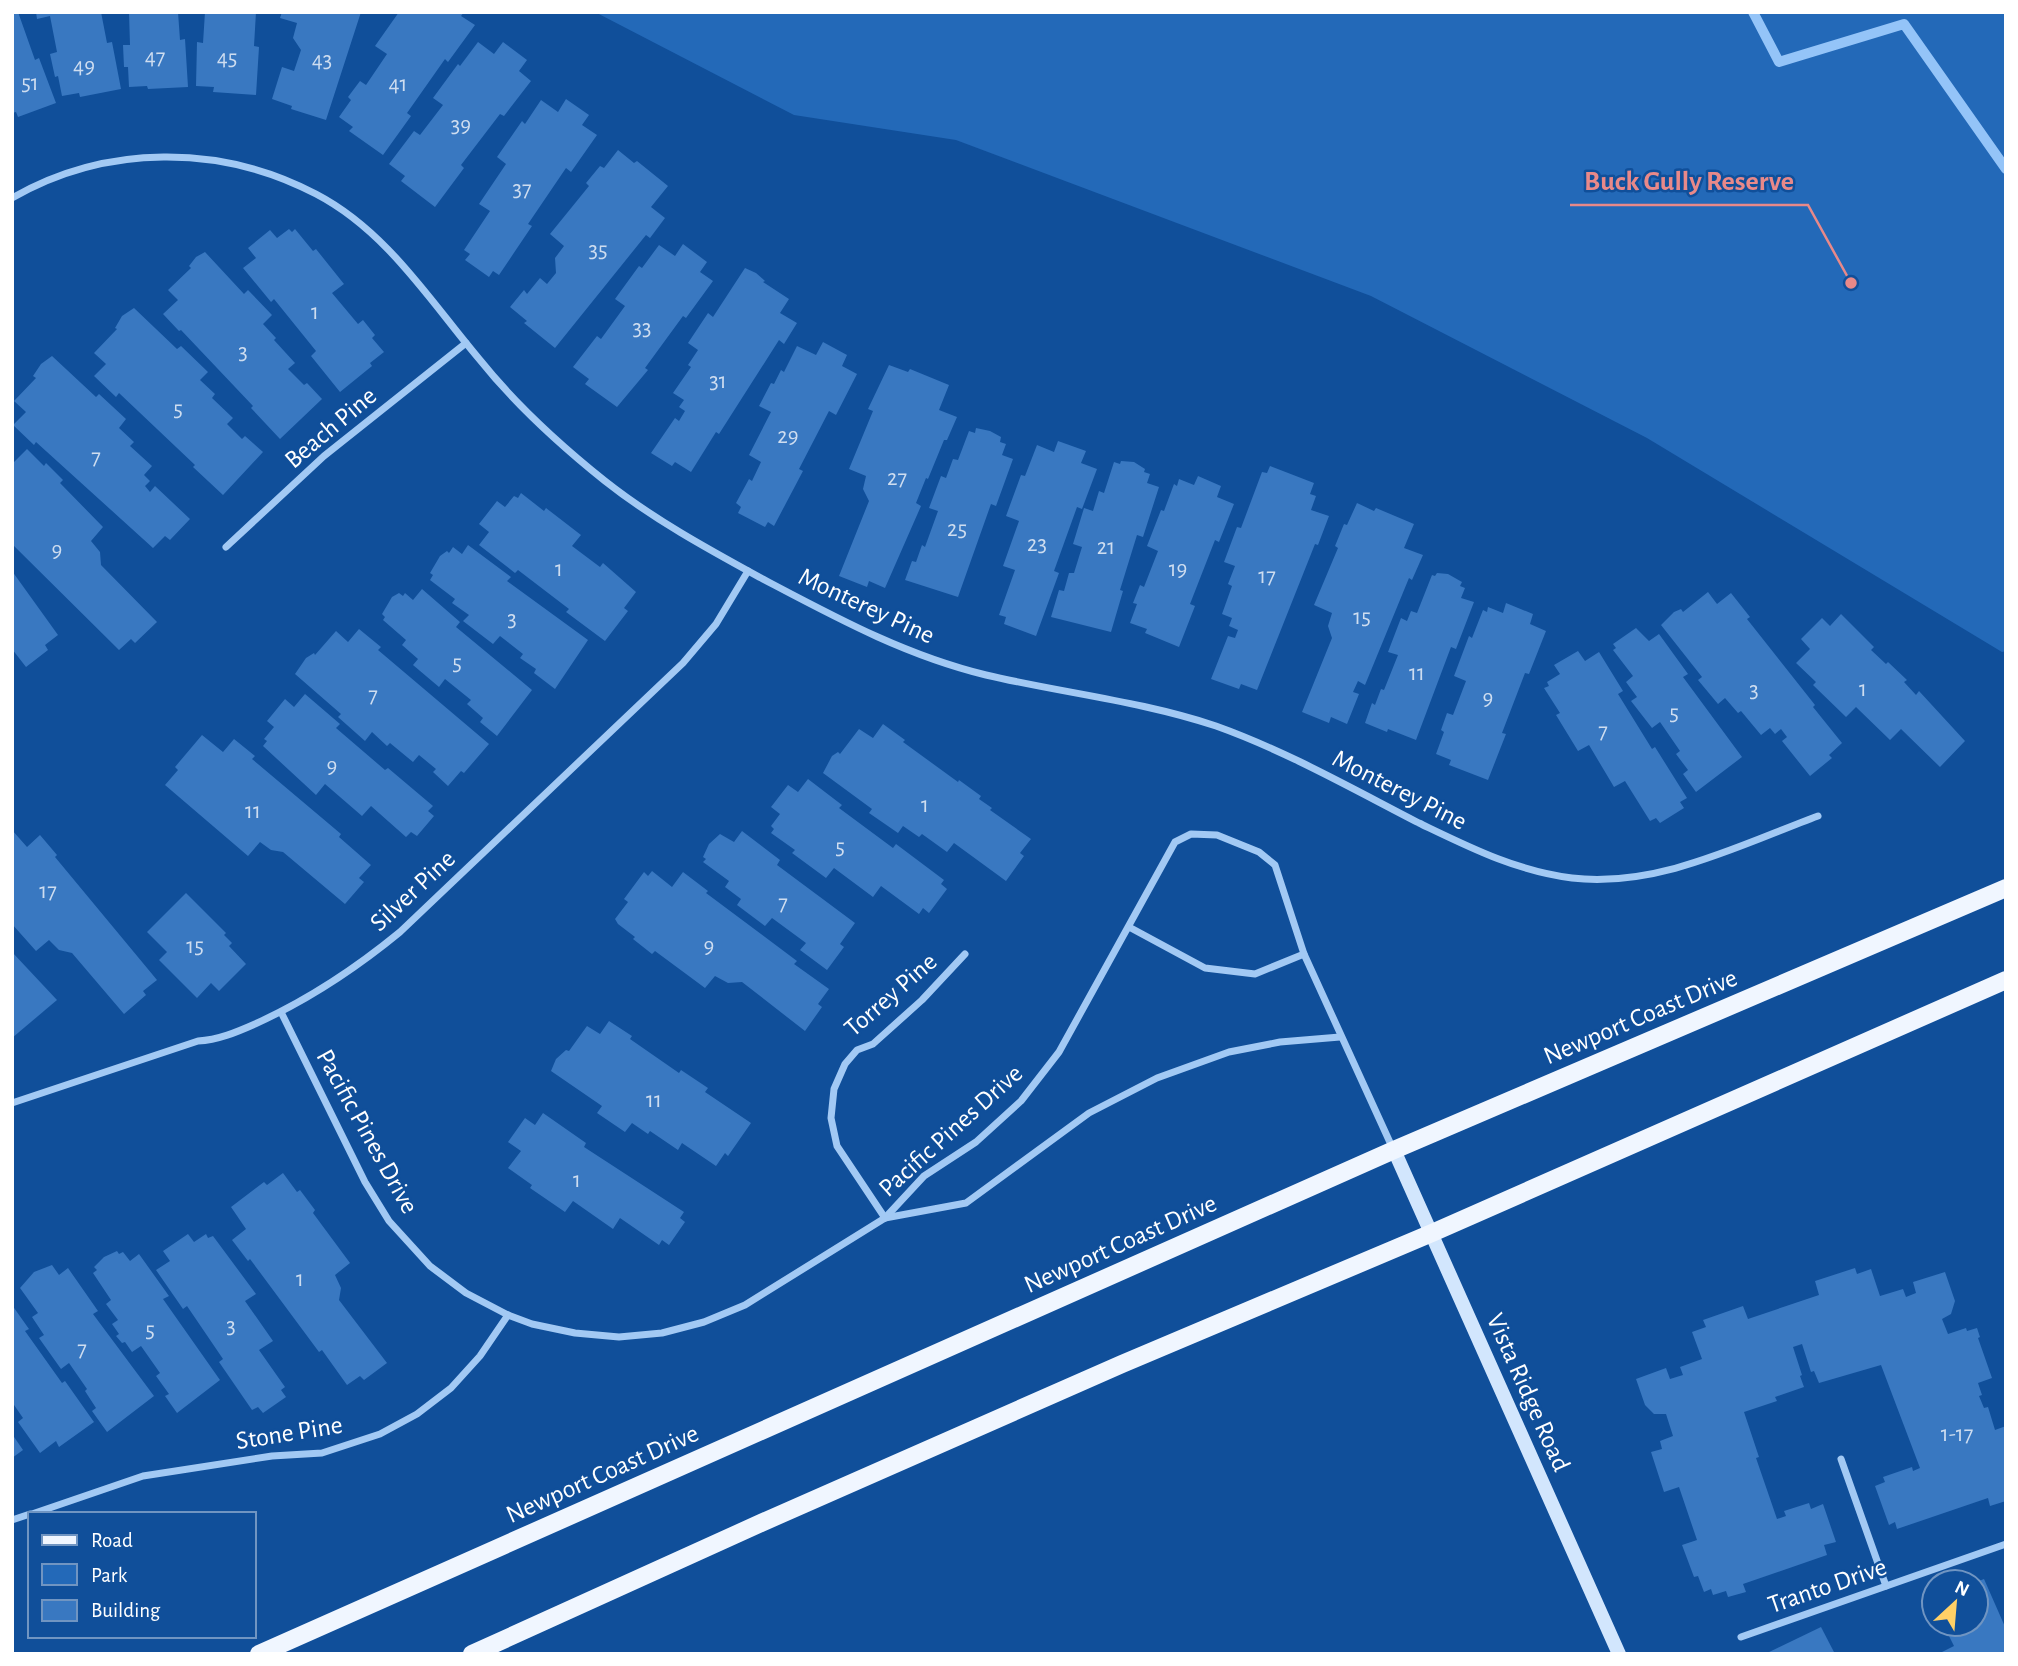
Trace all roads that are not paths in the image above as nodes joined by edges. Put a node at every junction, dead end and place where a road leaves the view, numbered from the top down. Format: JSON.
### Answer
{"nodes":[{"id":1,"x":12,"y":198,"type":"edge"},
{"id":2,"x":466,"y":343,"type":"junction"},
{"id":3,"x":226,"y":547,"type":"dead end"},
{"id":4,"x":748,"y":571,"type":"junction"},
{"id":5,"x":1818,"y":816,"type":"dead end"},
{"id":6,"x":2006,"y":888,"type":"edge"},
{"id":7,"x":1129,"y":927,"type":"junction"},
{"id":8,"x":965,"y":954,"type":"dead end"},
{"id":9,"x":1304,"y":954,"type":"junction"},
{"id":10,"x":2006,"y":980,"type":"edge"},
{"id":11,"x":281,"y":1012,"type":"junction"},
{"id":12,"x":1340,"y":1037,"type":"junction"},
{"id":13,"x":12,"y":1103,"type":"edge"},
{"id":14,"x":1394,"y":1150,"type":"junction"},
{"id":15,"x":885,"y":1218,"type":"junction"},
{"id":16,"x":1432,"y":1233,"type":"junction"},
{"id":17,"x":508,"y":1315,"type":"junction"},
{"id":18,"x":1841,"y":1460,"type":"dead end"},
{"id":19,"x":37,"y":1512,"type":"edge"},
{"id":20,"x":2006,"y":1545,"type":"edge"},
{"id":21,"x":1886,"y":1586,"type":"junction"},
{"id":22,"x":1741,"y":1637,"type":"dead end"},
{"id":23,"x":259,"y":1654,"type":"edge"},
{"id":24,"x":472,"y":1654,"type":"edge"},
{"id":25,"x":1619,"y":1654,"type":"edge"}],
"edges":[{"from":1,"to":2,"type":"street","name":"Monterey Pine"},
{"from":2,"to":3,"type":"street","name":"Beach Pine"},
{"from":2,"to":4,"type":"street","name":"Monterey Pine"},
{"from":4,"to":5,"type":"street","name":"Monterey Pine"},
{"from":4,"to":11,"type":"street","name":"Silver Pine"},
{"from":6,"to":14,"type":"main road","name":"Newport Coast Drive"},
{"from":7,"to":9,"type":"street"},
{"from":7,"to":9,"type":"street","name":"Pacific Pines Drive"},
{"from":7,"to":15,"type":"street","name":"Pacific Pines Drive"},
{"from":8,"to":15,"type":"street","name":"Torrey Pine"},
{"from":9,"to":12,"type":"street","name":"Pacific Pines Drive"},
{"from":10,"to":16,"type":"main road"},
{"from":11,"to":13,"type":"street","name":"Silver Pine"},
{"from":11,"to":17,"type":"street","name":"Pacific Pines Drive"},
{"from":12,"to":14,"type":"street","name":"Pacific Pines Drive"},
{"from":12,"to":15,"type":"street","name":"Pacific Pines Drive"},
{"from":14,"to":16,"type":"street","name":"Vista Ridge Road"},
{"from":14,"to":23,"type":"main road","name":"Newport Coast Drive"},
{"from":15,"to":17,"type":"street","name":"Pacific Pines Drive"},
{"from":16,"to":24,"type":"main road"},
{"from":16,"to":25,"type":"street","name":"Vista Ridge Road"},
{"from":17,"to":19,"type":"street","name":"Stone Pine"},
{"from":18,"to":21,"type":"street"},
{"from":20,"to":21,"type":"street","name":"Tranto Drive"},
{"from":21,"to":22,"type":"street","name":"Tranto Drive"}]}
